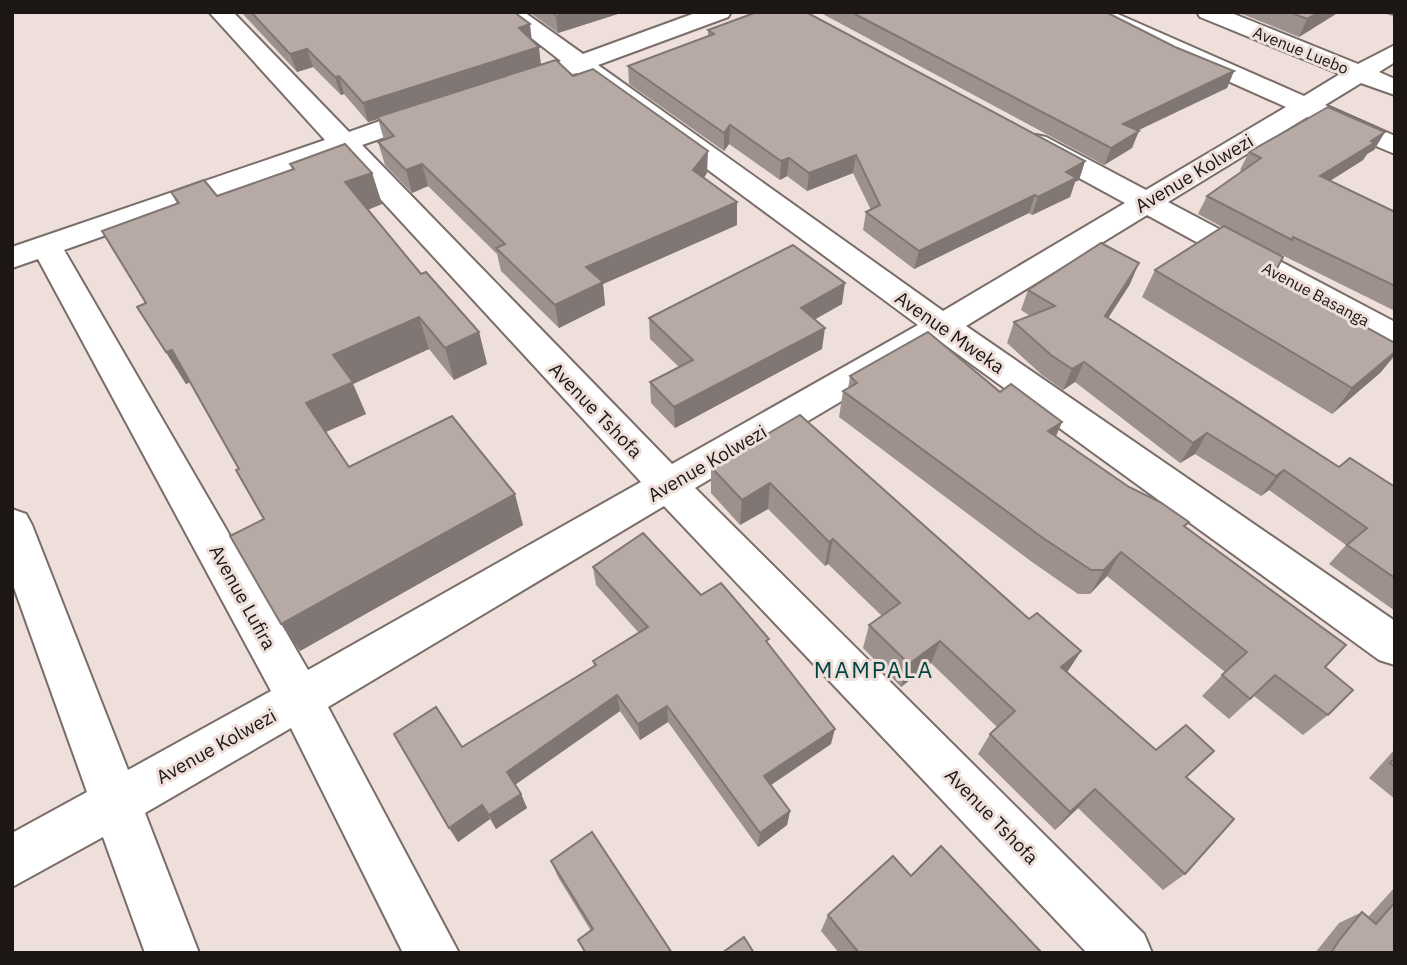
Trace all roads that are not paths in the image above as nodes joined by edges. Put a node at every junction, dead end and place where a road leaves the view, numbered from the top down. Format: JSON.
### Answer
{"nodes":[{"id":1,"x":220,"y":12,"type":"edge"},
{"id":2,"x":509,"y":12,"type":"edge"},
{"id":3,"x":720,"y":12,"type":"edge"},
{"id":4,"x":1093,"y":12,"type":"edge"},
{"id":5,"x":1208,"y":12,"type":"edge"},
{"id":6,"x":1395,"y":52,"type":"edge"},
{"id":7,"x":578,"y":64,"type":"junction"},
{"id":8,"x":1357,"y":73,"type":"junction"},
{"id":9,"x":539,"y":77,"type":"edge"},
{"id":10,"x":1395,"y":88,"type":"edge"},
{"id":11,"x":460,"y":103,"type":"edge"},
{"id":12,"x":1305,"y":107,"type":"junction"},
{"id":13,"x":1012,"y":130,"type":"edge"},
{"id":14,"x":341,"y":142,"type":"junction"},
{"id":15,"x":1395,"y":146,"type":"edge"},
{"id":16,"x":1144,"y":202,"type":"junction"},
{"id":17,"x":29,"y":252,"type":"edge"},
{"id":18,"x":942,"y":327,"type":"junction"},
{"id":19,"x":1395,"y":336,"type":"edge"},
{"id":20,"x":668,"y":485,"type":"junction"},
{"id":21,"x":12,"y":525,"type":"edge"},
{"id":22,"x":1395,"y":646,"type":"edge"},
{"id":23,"x":300,"y":699,"type":"junction"},
{"id":24,"x":117,"y":800,"type":"junction"},
{"id":25,"x":12,"y":861,"type":"edge"},
{"id":26,"x":172,"y":953,"type":"edge"},
{"id":27,"x":432,"y":953,"type":"edge"},
{"id":28,"x":1125,"y":953,"type":"edge"}],
"edges":[{"from":1,"to":14,"type":"street","name":"Avenue Tshofa"},
{"from":2,"to":7,"type":"street","name":"Avenue Mweka"},
{"from":3,"to":7,"type":"street"},
{"from":4,"to":12,"type":"street"},
{"from":5,"to":8,"type":"street","name":"Avenue Luebo"},
{"from":6,"to":8,"type":"street","name":"Avenue Kolwezi"},
{"from":7,"to":9,"type":"street"},
{"from":7,"to":18,"type":"street","name":"Avenue Mweka"},
{"from":8,"to":10,"type":"street","name":"Avenue Luebo"},
{"from":8,"to":12,"type":"street","name":"Avenue Kolwezi"},
{"from":11,"to":14,"type":"street"},
{"from":12,"to":15,"type":"street"},
{"from":12,"to":16,"type":"street","name":"Avenue Kolwezi"},
{"from":13,"to":16,"type":"street","name":"Avenue Basanga"},
{"from":14,"to":17,"type":"street"},
{"from":14,"to":20,"type":"street","name":"Avenue Tshofa"},
{"from":16,"to":18,"type":"street","name":"Avenue Kolwezi"},
{"from":16,"to":19,"type":"street","name":"Avenue Basanga"},
{"from":17,"to":23,"type":"street","name":"Avenue Lufira"},
{"from":18,"to":20,"type":"street","name":"Avenue Kolwezi"},
{"from":18,"to":22,"type":"street","name":"Avenue Mweka"},
{"from":20,"to":23,"type":"street","name":"Avenue Kolwezi"},
{"from":20,"to":28,"type":"street","name":"Avenue Tshofa"},
{"from":21,"to":24,"type":"street"},
{"from":23,"to":24,"type":"street","name":"Avenue Kolwezi"},
{"from":23,"to":27,"type":"street","name":"Avenue Lufira"},
{"from":24,"to":25,"type":"street","name":"Avenue Kolwezi"},
{"from":24,"to":26,"type":"street"}]}
